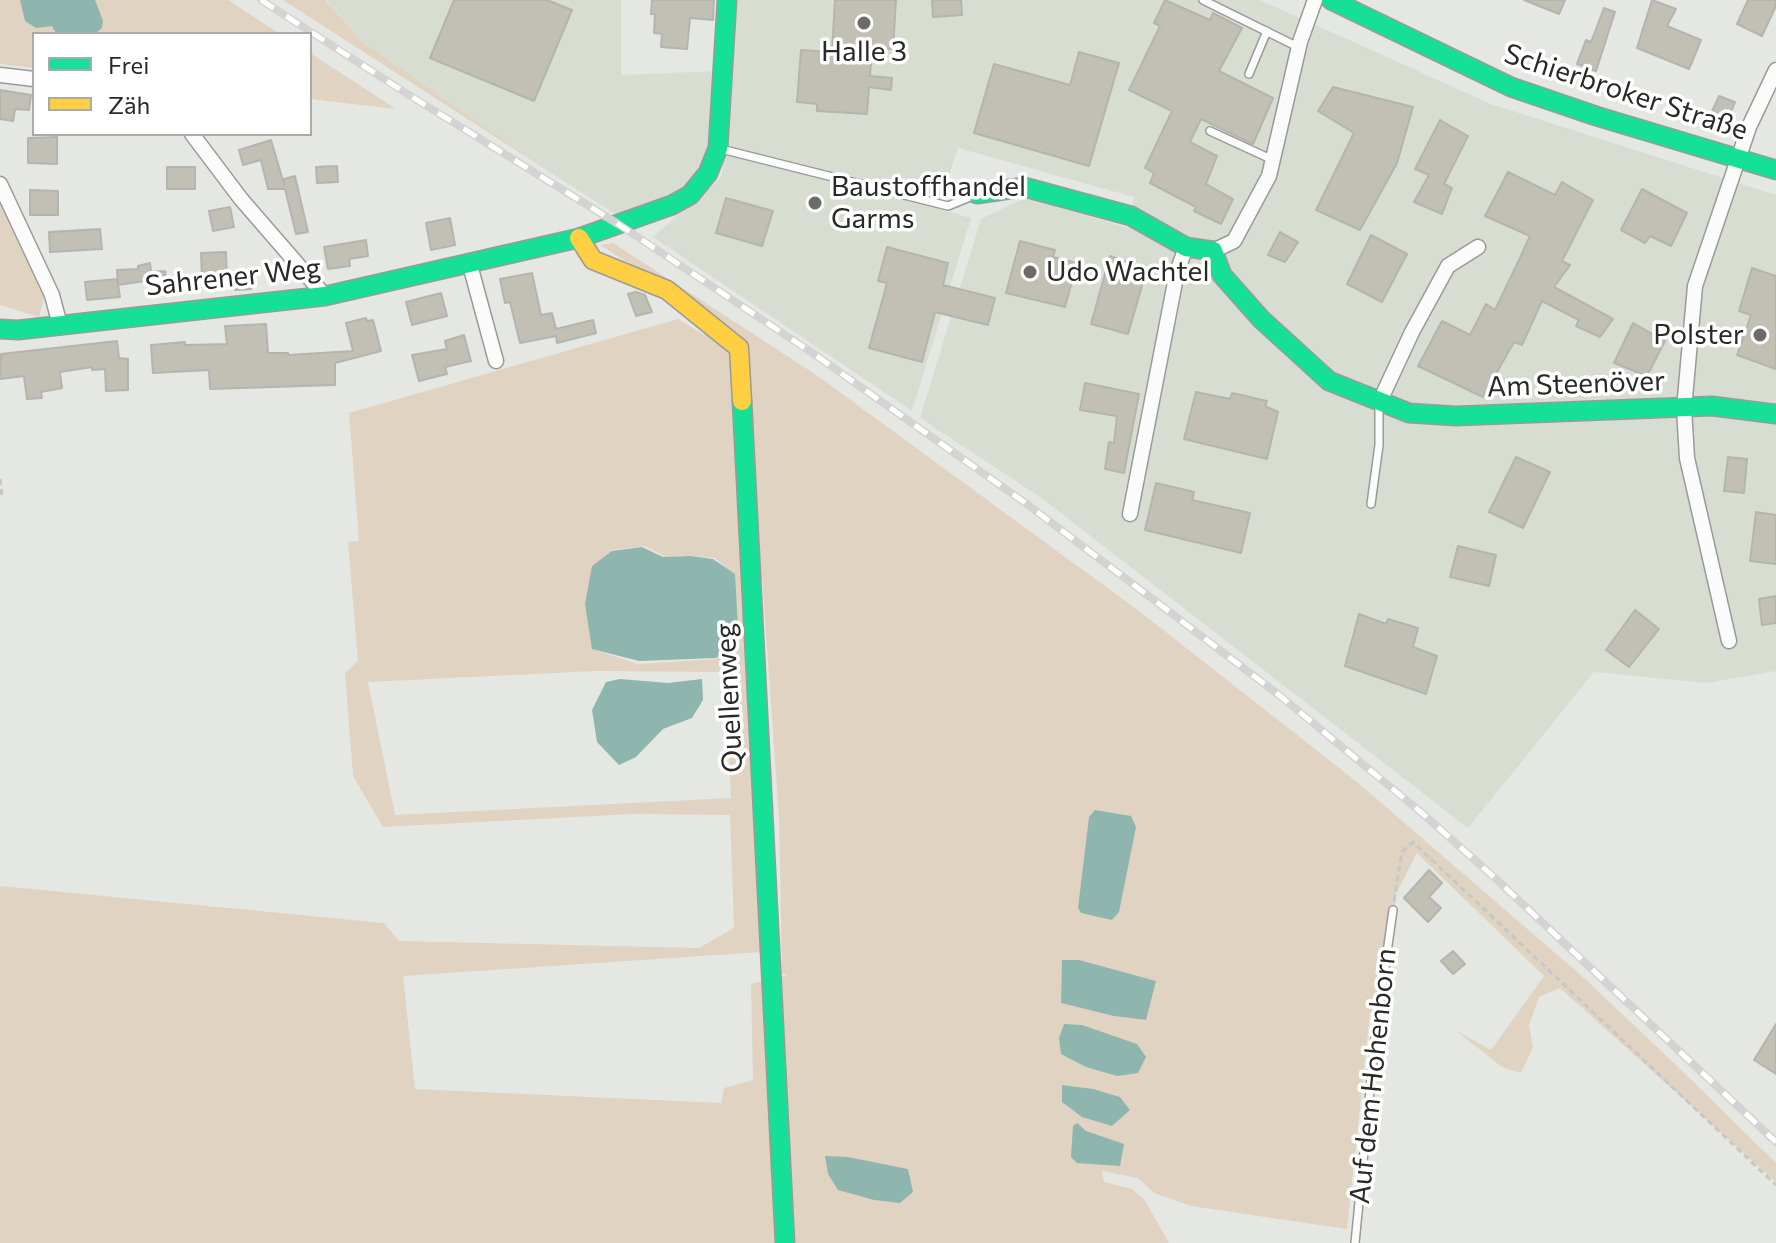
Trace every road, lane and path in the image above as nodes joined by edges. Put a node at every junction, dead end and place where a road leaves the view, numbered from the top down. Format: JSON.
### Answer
{"nodes":[{"id":1,"x":727,"y":0,"type":"edge"},
{"id":2,"x":1203,"y":0,"type":"edge"},
{"id":3,"x":1315,"y":0,"type":"edge"},
{"id":4,"x":1331,"y":0,"type":"edge"},
{"id":5,"x":1267,"y":31,"type":"junction"},
{"id":6,"x":1299,"y":47,"type":"junction"},
{"id":7,"x":1776,"y":70,"type":"edge"},
{"id":8,"x":1249,"y":74,"type":"dead end"},
{"id":9,"x":0,"y":75,"type":"edge"},
{"id":10,"x":32,"y":79,"type":"edge"},
{"id":11,"x":1210,"y":131,"type":"dead end"},
{"id":12,"x":194,"y":136,"type":"edge"},
{"id":13,"x":718,"y":148,"type":"junction"},
{"id":14,"x":1739,"y":159,"type":"junction"},
{"id":15,"x":1273,"y":160,"type":"junction"},
{"id":16,"x":1776,"y":170,"type":"edge"},
{"id":17,"x":0,"y":184,"type":"edge"},
{"id":18,"x":977,"y":194,"type":"joint"},
{"id":19,"x":579,"y":238,"type":"junction"},
{"id":20,"x":1186,"y":247,"type":"junction"},
{"id":21,"x":1478,"y":247,"type":"dead end"},
{"id":22,"x":1213,"y":251,"type":"junction"},
{"id":23,"x":470,"y":265,"type":"junction"},
{"id":24,"x":325,"y":296,"type":"junction"},
{"id":25,"x":60,"y":325,"type":"junction"},
{"id":26,"x":0,"y":329,"type":"edge"},
{"id":27,"x":496,"y":361,"type":"dead end"},
{"id":28,"x":1379,"y":403,"type":"junction"},
{"id":29,"x":1684,"y":409,"type":"junction"},
{"id":30,"x":1776,"y":414,"type":"edge"},
{"id":31,"x":0,"y":479,"type":"edge"},
{"id":32,"x":2,"y":496,"type":"dead end"},
{"id":33,"x":1371,"y":504,"type":"dead end"},
{"id":34,"x":1130,"y":514,"type":"dead end"},
{"id":35,"x":1729,"y":641,"type":"dead end"},
{"id":36,"x":1393,"y":910,"type":"joint"},
{"id":37,"x":1776,"y":1185,"type":"edge"},
{"id":38,"x":785,"y":1243,"type":"edge"},
{"id":39,"x":1355,"y":1243,"type":"edge"}],
"edges":[{"from":1,"to":13,"type":"street","name":"Sahrener Weg"},
{"from":2,"to":5,"type":"lane"},
{"from":3,"to":6,"type":"street"},
{"from":4,"to":14,"type":"street","name":"Schierbroker Straße"},
{"from":5,"to":6,"type":"lane"},
{"from":5,"to":8,"type":"lane"},
{"from":6,"to":15,"type":"street"},
{"from":7,"to":14,"type":"street"},
{"from":9,"to":10,"type":"street"},
{"from":11,"to":15,"type":"lane"},
{"from":12,"to":24,"type":"street"},
{"from":13,"to":18,"type":"lane"},
{"from":13,"to":19,"type":"street","name":"Sahrener Weg"},
{"from":14,"to":16,"type":"street","name":"Schierbroker Straße"},
{"from":14,"to":29,"type":"street"},
{"from":15,"to":22,"type":"street"},
{"from":17,"to":25,"type":"street"},
{"from":18,"to":20,"type":"street"},
{"from":19,"to":23,"type":"street","name":"Sahrener Weg"},
{"from":19,"to":38,"type":"street","name":"Quellenweg"},
{"from":20,"to":22,"type":"street"},
{"from":20,"to":34,"type":"street"},
{"from":21,"to":28,"type":"street"},
{"from":22,"to":28,"type":"street","name":"Am Steenöver"},
{"from":23,"to":24,"type":"street","name":"Sahrener Weg"},
{"from":23,"to":27,"type":"street"},
{"from":24,"to":25,"type":"street","name":"Sahrener Weg"},
{"from":25,"to":26,"type":"street","name":"Sahrener Weg"},
{"from":28,"to":29,"type":"street","name":"Am Steenöver"},
{"from":28,"to":33,"type":"lane"},
{"from":29,"to":30,"type":"street","name":"Am Steenöver"},
{"from":29,"to":35,"type":"street"},
{"from":31,"to":32,"type":"path"},
{"from":36,"to":37,"type":"path"},
{"from":36,"to":39,"type":"lane","name":"Auf dem Hohenborn"}]}
